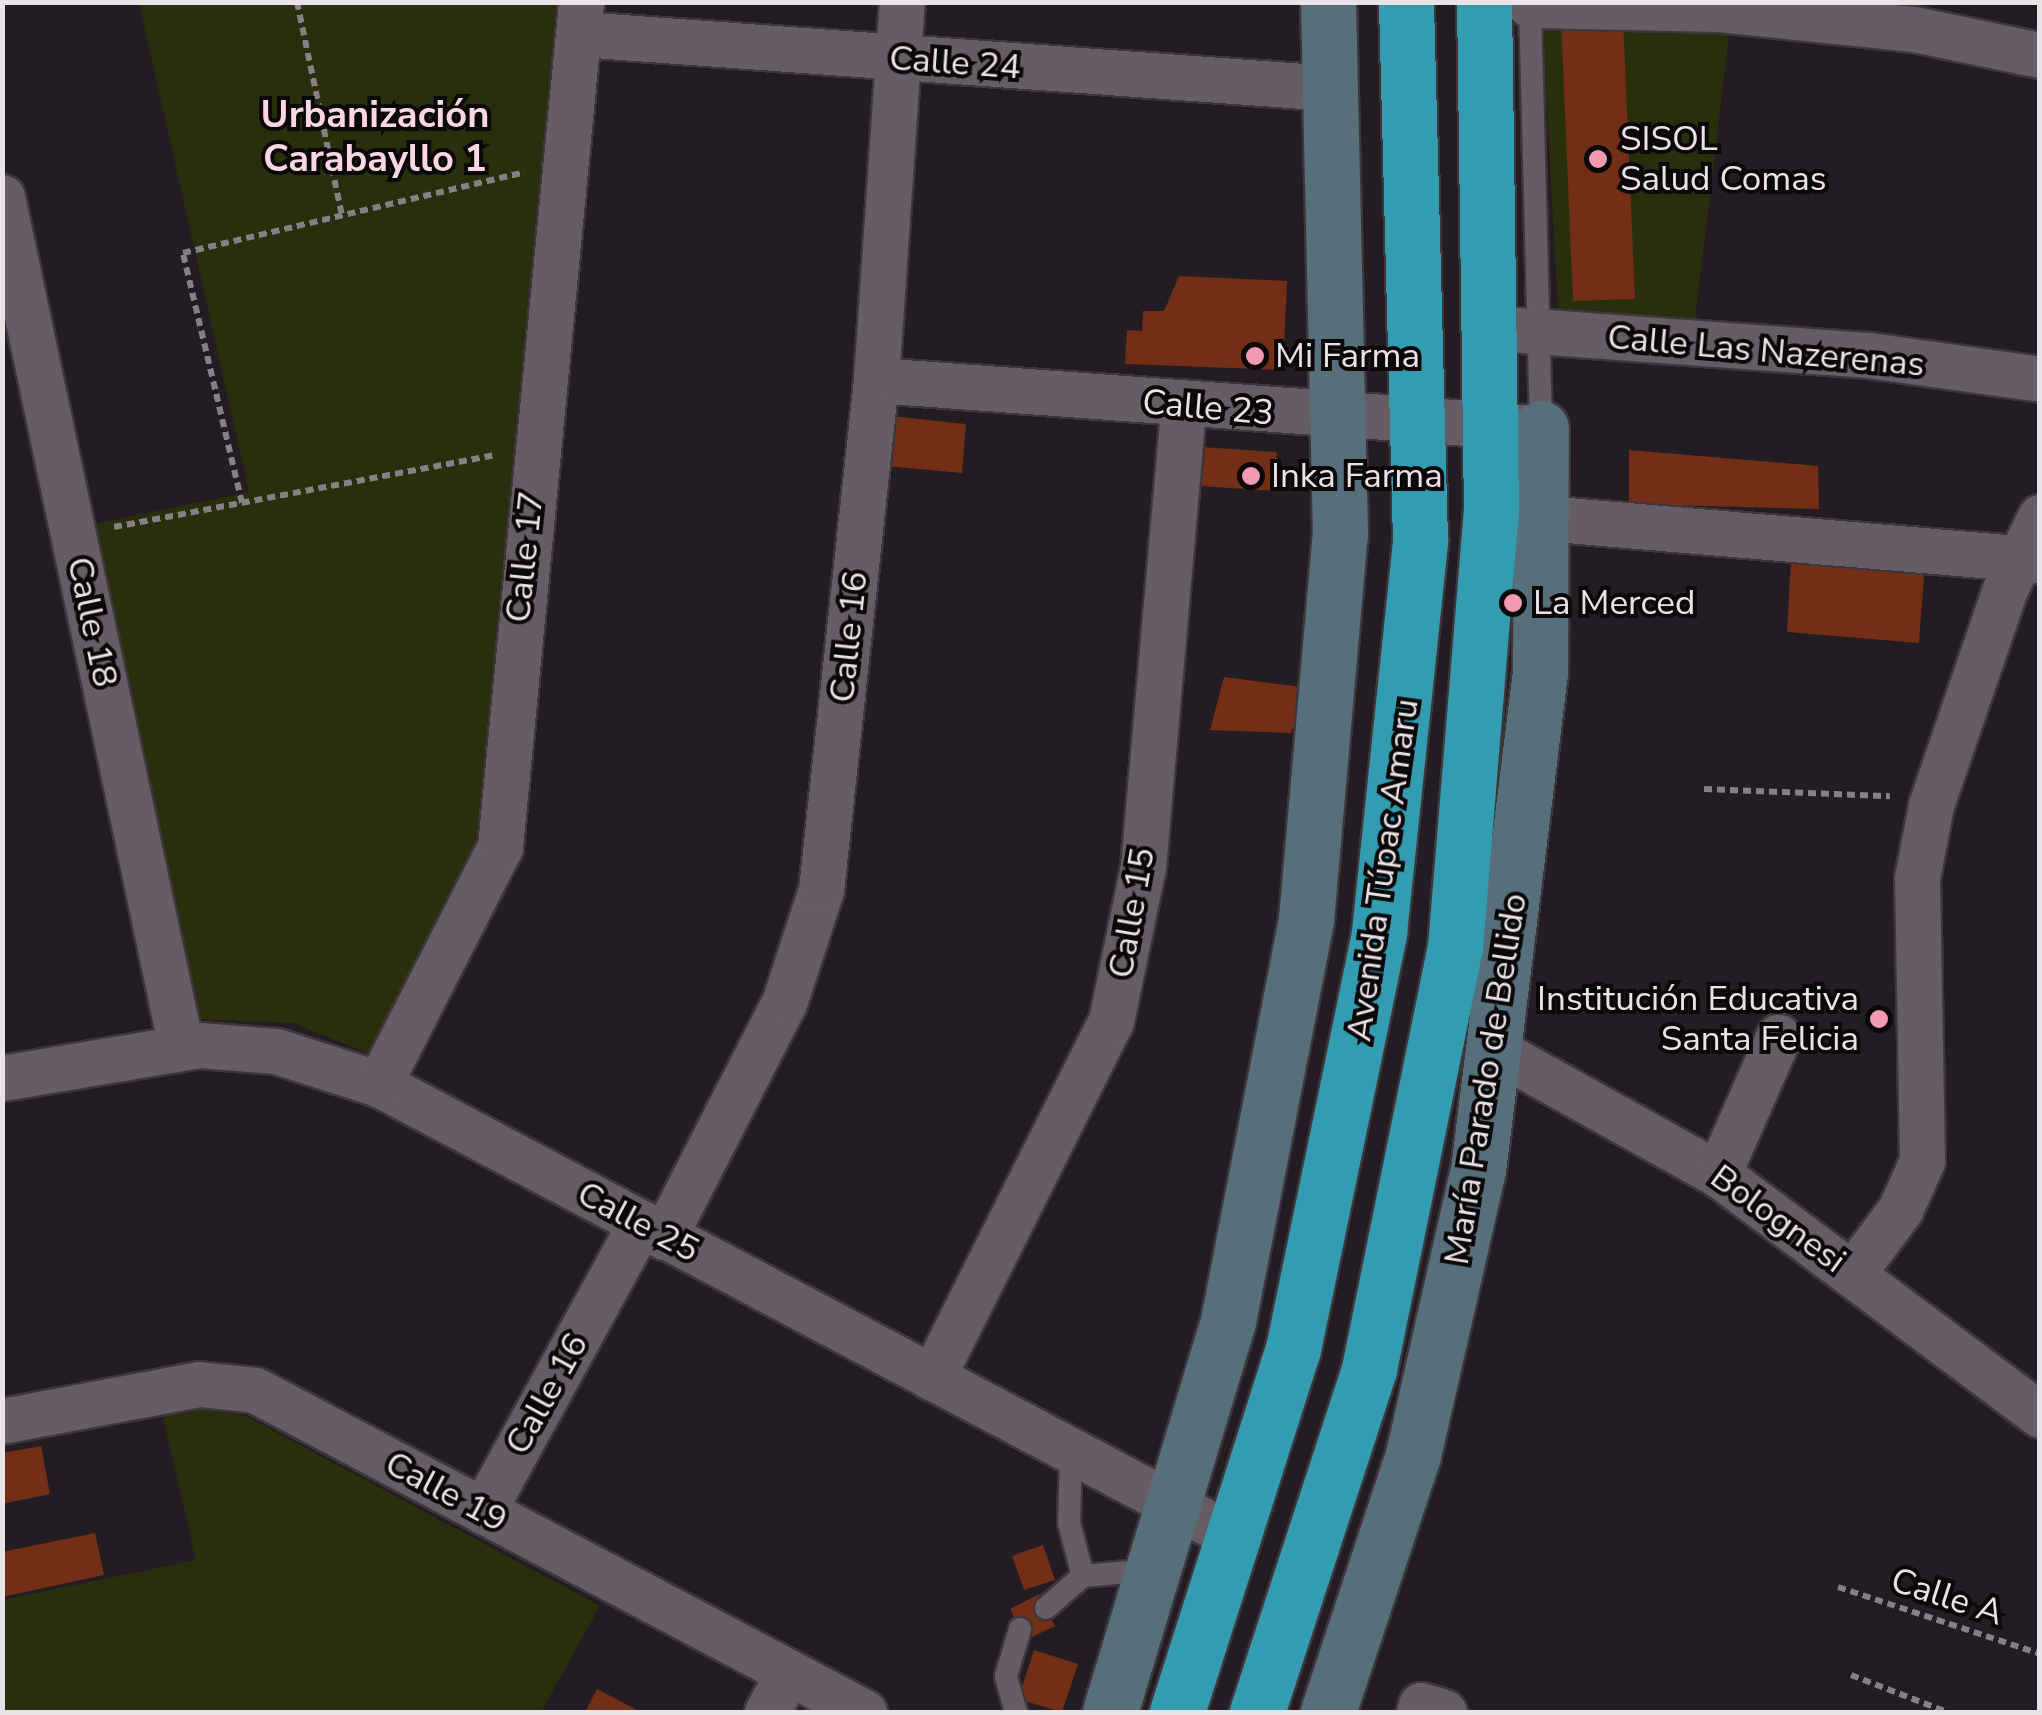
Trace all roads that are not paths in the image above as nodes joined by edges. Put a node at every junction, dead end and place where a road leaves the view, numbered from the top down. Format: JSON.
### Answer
{"nodes":[{"id":1,"x":902,"y":2,"type":"edge"},
{"id":2,"x":1328,"y":2,"type":"edge"},
{"id":3,"x":1406,"y":2,"type":"edge"},
{"id":4,"x":1507,"y":4,"type":"edge"},
{"id":5,"x":580,"y":18,"type":"edge"},
{"id":6,"x":2040,"y":55,"type":"edge"},
{"id":7,"x":898,"y":59,"type":"junction"},
{"id":8,"x":1331,"y":88,"type":"junction"},
{"id":9,"x":2,"y":196,"type":"edge"},
{"id":10,"x":1515,"y":330,"type":"junction"},
{"id":11,"x":876,"y":380,"type":"junction"},
{"id":12,"x":2040,"y":380,"type":"edge"},
{"id":13,"x":1183,"y":406,"type":"junction"},
{"id":14,"x":1342,"y":418,"type":"junction"},
{"id":15,"x":1423,"y":424,"type":"junction"},
{"id":16,"x":1517,"y":427,"type":"junction"},
{"id":17,"x":1517,"y":516,"type":"junction"},
{"id":18,"x":2035,"y":545,"type":"edge"},
{"id":19,"x":1778,"y":1037,"type":"dead end"},
{"id":20,"x":181,"y":1047,"type":"junction"},
{"id":21,"x":1497,"y":1051,"type":"junction"},
{"id":22,"x":2,"y":1078,"type":"edge"},
{"id":23,"x":380,"y":1084,"type":"junction"},
{"id":24,"x":1718,"y":1174,"type":"junction"},
{"id":25,"x":652,"y":1230,"type":"junction"},
{"id":26,"x":1853,"y":1273,"type":"junction"},
{"id":27,"x":932,"y":1378,"type":"junction"},
{"id":28,"x":2040,"y":1415,"type":"edge"},
{"id":29,"x":2,"y":1421,"type":"edge"},
{"id":30,"x":1071,"y":1455,"type":"junction"},
{"id":31,"x":482,"y":1511,"type":"junction"},
{"id":32,"x":1178,"y":1513,"type":"junction"},
{"id":33,"x":1238,"y":1538,"type":"junction"},
{"id":34,"x":1159,"y":1569,"type":"junction"},
{"id":35,"x":1083,"y":1576,"type":"junction"},
{"id":36,"x":1046,"y":1608,"type":"dead end"},
{"id":37,"x":1020,"y":1628,"type":"dead end"},
{"id":38,"x":788,"y":1673,"type":"junction"},
{"id":39,"x":1011,"y":1711,"type":"edge"},
{"id":40,"x":767,"y":1712,"type":"edge"},
{"id":41,"x":864,"y":1712,"type":"edge"},
{"id":42,"x":1110,"y":1712,"type":"edge"},
{"id":43,"x":1177,"y":1712,"type":"edge"},
{"id":44,"x":1257,"y":1712,"type":"edge"},
{"id":45,"x":1328,"y":1712,"type":"edge"}],
"edges":[{"from":1,"to":7,"type":"street","name":"Calle 16"},
{"from":2,"to":8,"type":"main road","name":"Avenida Túpac Amaru"},
{"from":3,"to":15,"type":"highway","name":"Avenida Túpac Amaru"},
{"from":4,"to":6,"type":"street"},
{"from":4,"to":10,"type":"highway"},
{"from":5,"to":7,"type":"street","name":"Calle 24"},
{"from":5,"to":23,"type":"street","name":"Calle 17"},
{"from":7,"to":8,"type":"street","name":"Calle 24"},
{"from":7,"to":11,"type":"street","name":"Calle 16"},
{"from":8,"to":14,"type":"main road","name":"Avenida Túpac Amaru"},
{"from":9,"to":20,"type":"street","name":"Calle 18"},
{"from":10,"to":12,"type":"street","name":"Calle Las Nazerenas"},
{"from":10,"to":16,"type":"highway"},
{"from":11,"to":13,"type":"street","name":"Calle 23"},
{"from":11,"to":25,"type":"street","name":"Calle 16"},
{"from":13,"to":14,"type":"street","name":"Calle 23"},
{"from":13,"to":27,"type":"street","name":"Calle 15"},
{"from":14,"to":15,"type":"street","name":"Calle 23"},
{"from":14,"to":32,"type":"main road","name":"Avenida Túpac Amaru"},
{"from":15,"to":16,"type":"street","name":"Calle 23"},
{"from":15,"to":33,"type":"highway","name":"Avenida Túpac Amaru"},
{"from":16,"to":17,"type":"highway"},
{"from":17,"to":18,"type":"street"},
{"from":17,"to":21,"type":"main road","name":"María Parado de Bellido"},
{"from":17,"to":44,"type":"highway"},
{"from":18,"to":26,"type":"street"},
{"from":19,"to":24,"type":"street"},
{"from":20,"to":22,"type":"street","name":"Calle 25"},
{"from":20,"to":23,"type":"street","name":"Calle 25"},
{"from":21,"to":24,"type":"street","name":"Bolognesi"},
{"from":21,"to":45,"type":"main road","name":"María Parado de Bellido"},
{"from":23,"to":25,"type":"street","name":"Calle 25"},
{"from":24,"to":26,"type":"street","name":"Bolognesi"},
{"from":25,"to":27,"type":"street","name":"Calle 25"},
{"from":25,"to":31,"type":"street","name":"Calle 16"},
{"from":26,"to":28,"type":"street","name":"Bolognesi"},
{"from":27,"to":30,"type":"street","name":"Calle 25"},
{"from":29,"to":31,"type":"street","name":"Calle 19"},
{"from":30,"to":32,"type":"street","name":"Calle 25"},
{"from":30,"to":35,"type":"lane"},
{"from":31,"to":38,"type":"street","name":"Calle 19"},
{"from":32,"to":33,"type":"street","name":"Calle 25"},
{"from":32,"to":34,"type":"main road","name":"Avenida Túpac Amaru"},
{"from":33,"to":43,"type":"highway","name":"Avenida Túpac Amaru"},
{"from":34,"to":35,"type":"lane"},
{"from":34,"to":42,"type":"main road","name":"Avenida Túpac Amaru"},
{"from":35,"to":36,"type":"lane"},
{"from":37,"to":39,"type":"lane"},
{"from":38,"to":40,"type":"street"},
{"from":38,"to":41,"type":"street","name":"Calle 19"}]}
